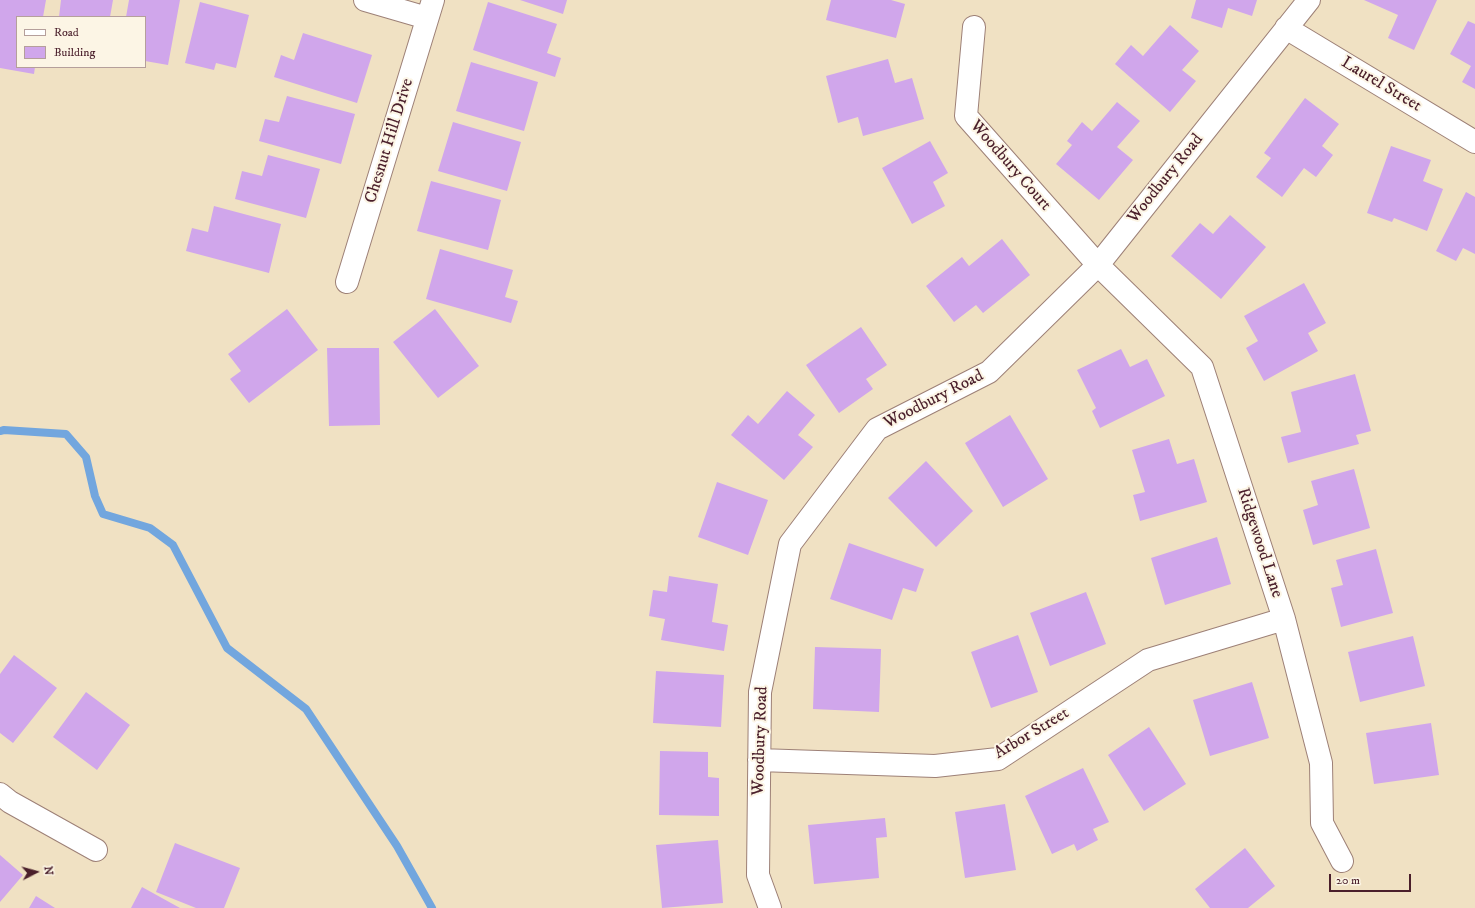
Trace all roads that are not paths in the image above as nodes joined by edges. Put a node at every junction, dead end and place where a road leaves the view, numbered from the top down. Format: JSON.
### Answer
{"nodes":[{"id":1,"x":365,"y":0,"type":"edge"},
{"id":2,"x":1309,"y":0,"type":"edge"},
{"id":3,"x":430,"y":9,"type":"edge"},
{"id":4,"x":974,"y":27,"type":"dead end"},
{"id":5,"x":1286,"y":28,"type":"junction"},
{"id":6,"x":1475,"y":142,"type":"edge"},
{"id":7,"x":1098,"y":265,"type":"junction"},
{"id":8,"x":347,"y":282,"type":"dead end"},
{"id":9,"x":1284,"y":619,"type":"junction"},
{"id":10,"x":760,"y":760,"type":"junction"},
{"id":11,"x":0,"y":794,"type":"edge"},
{"id":12,"x":96,"y":850,"type":"dead end"},
{"id":13,"x":1342,"y":861,"type":"dead end"},
{"id":14,"x":770,"y":908,"type":"edge"}],
"edges":[{"from":1,"to":3,"type":"street"},
{"from":2,"to":5,"type":"street","name":"Woodbury Road"},
{"from":3,"to":8,"type":"street","name":"Chesnut Hill Drive"},
{"from":4,"to":7,"type":"street","name":"Woodbury Court"},
{"from":5,"to":6,"type":"street","name":"Laurel Street"},
{"from":5,"to":7,"type":"street","name":"Woodbury Road"},
{"from":7,"to":9,"type":"street","name":"Ridgewood Lane"},
{"from":7,"to":10,"type":"street","name":"Woodbury Road"},
{"from":9,"to":10,"type":"street","name":"Arbor Street"},
{"from":9,"to":13,"type":"street","name":"Ridgewood Lane"},
{"from":10,"to":14,"type":"street","name":"Woodbury Road"},
{"from":11,"to":12,"type":"street"}]}
